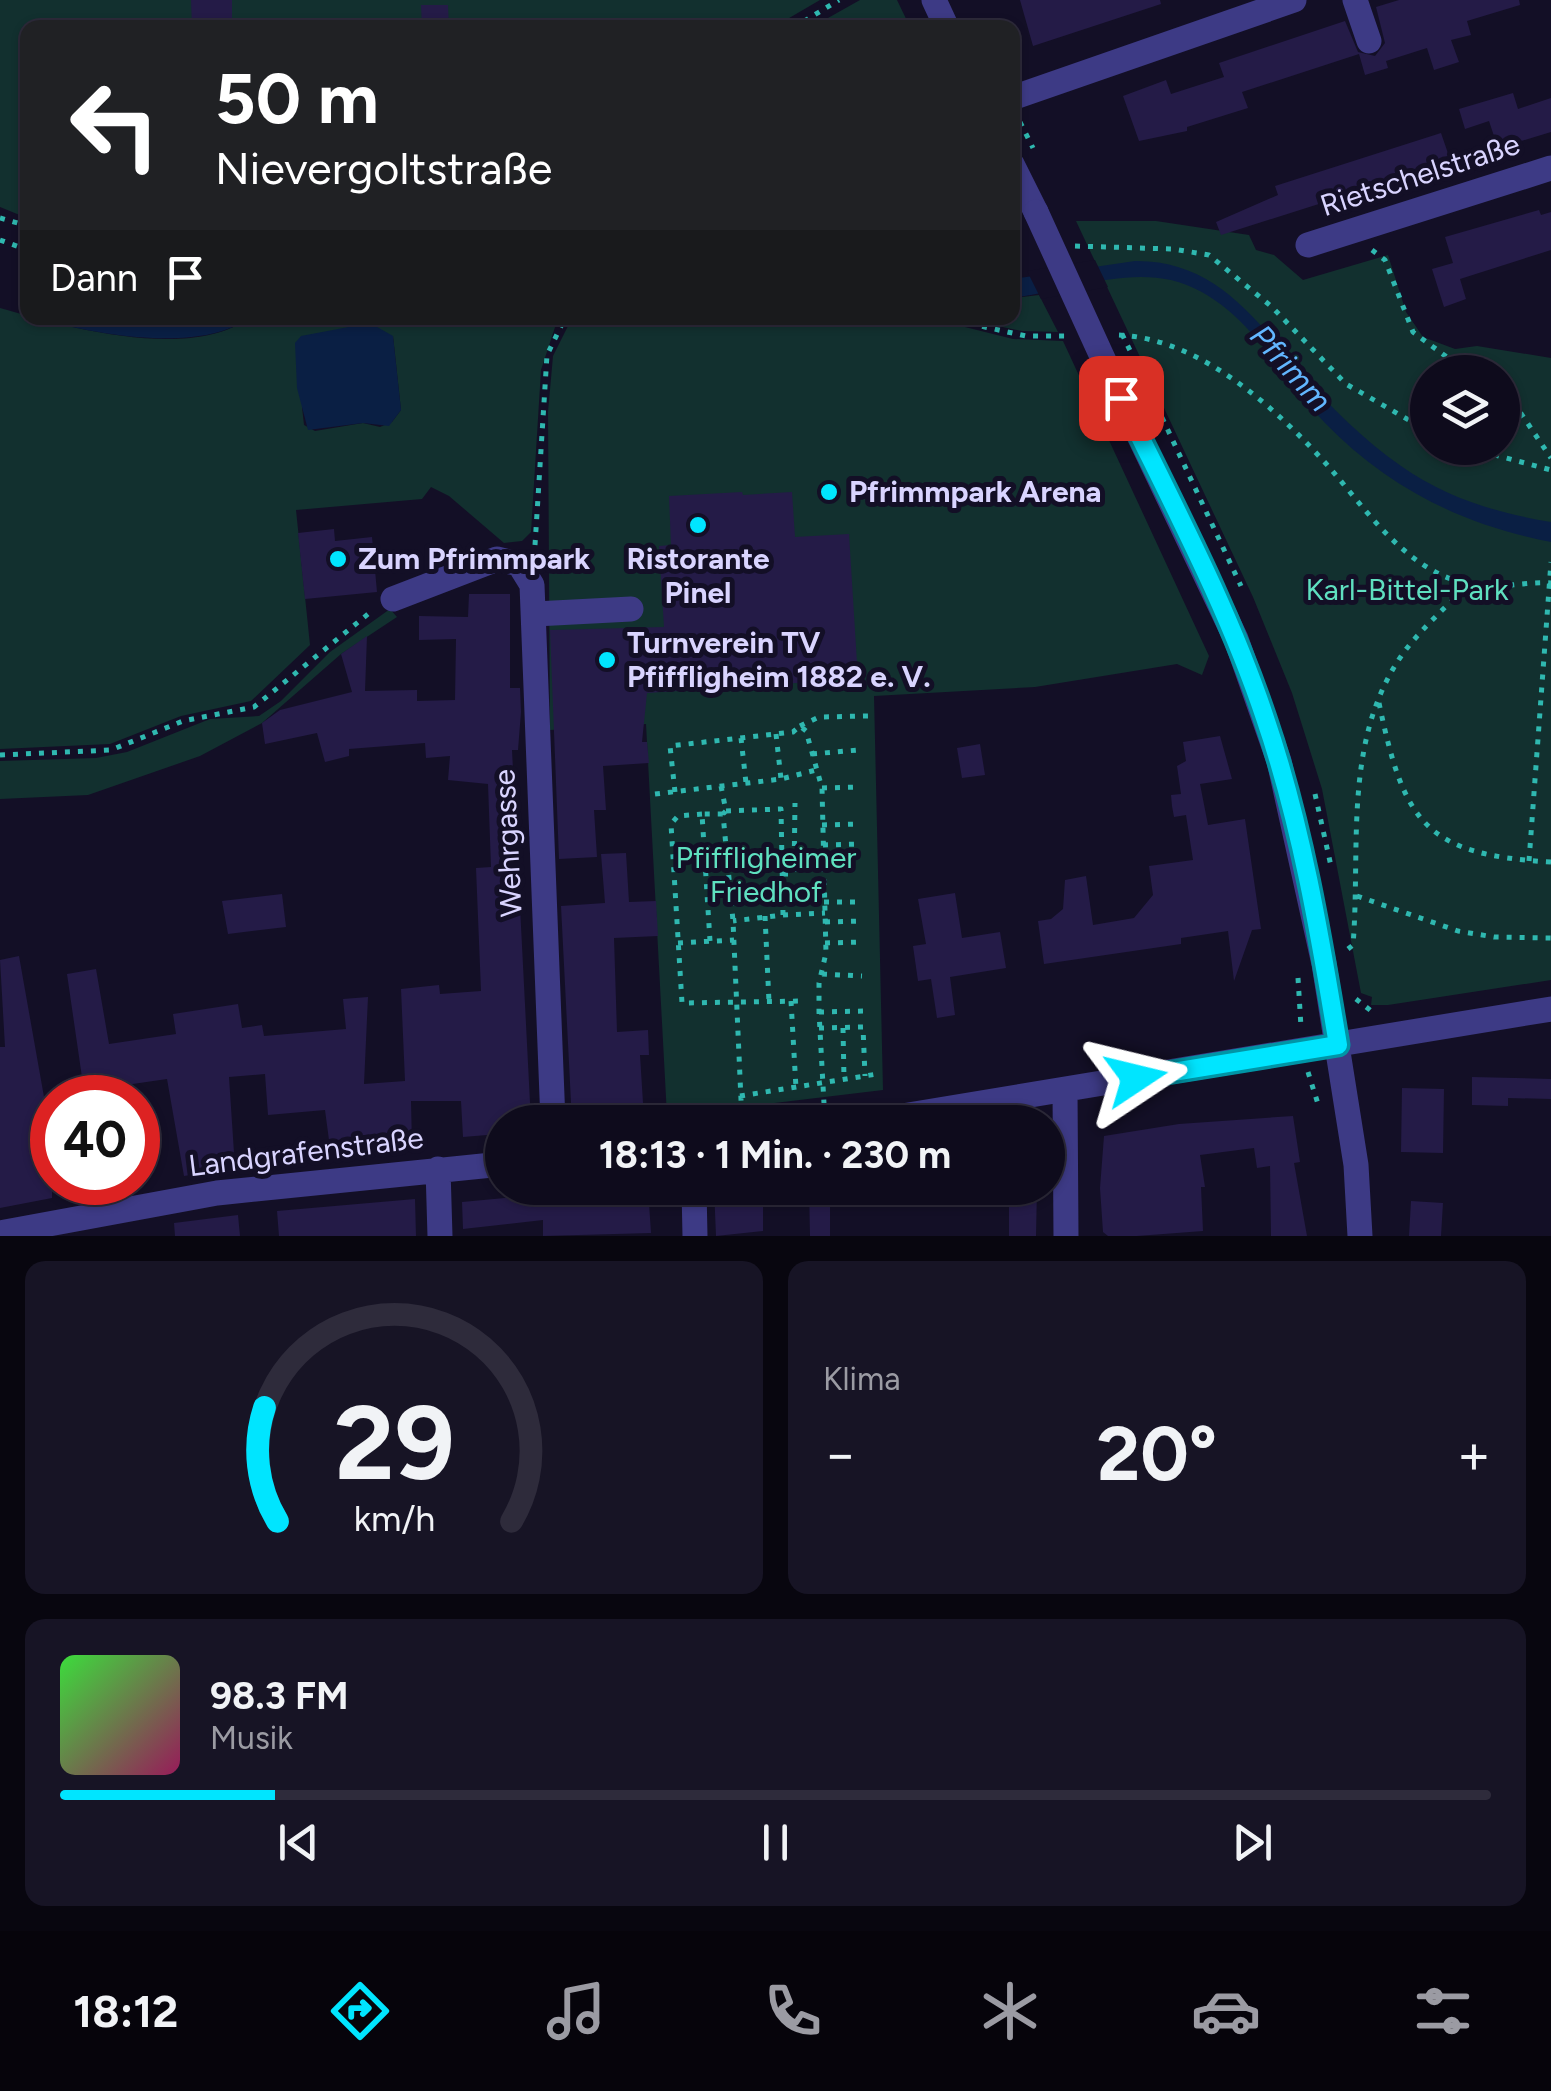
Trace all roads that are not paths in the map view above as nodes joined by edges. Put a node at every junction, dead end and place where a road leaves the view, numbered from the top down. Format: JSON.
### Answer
{"nodes":[{"id":1,"x":1294,"y":0,"type":"edge"},
{"id":2,"x":1355,"y":0,"type":"edge"},
{"id":3,"x":1369,"y":41,"type":"dead end"},
{"id":4,"x":1020,"y":95,"type":"edge"},
{"id":5,"x":1551,"y":168,"type":"edge"},
{"id":6,"x":1020,"y":180,"type":"edge"},
{"id":7,"x":1308,"y":245,"type":"dead end"},
{"id":8,"x":393,"y":599,"type":"road end"},
{"id":9,"x":631,"y":608,"type":"dead end"},
{"id":10,"x":535,"y":614,"type":"junction"},
{"id":11,"x":1551,"y":1008,"type":"edge"},
{"id":12,"x":1338,"y":1045,"type":"junction"},
{"id":13,"x":1065,"y":1090,"type":"junction"},
{"id":14,"x":552,"y":1105,"type":"edge"},
{"id":15,"x":972,"y":1105,"type":"edge"},
{"id":16,"x":485,"y":1165,"type":"edge"},
{"id":17,"x":438,"y":1169,"type":"junction"},
{"id":18,"x":694,"y":1205,"type":"edge"},
{"id":19,"x":0,"y":1233,"type":"edge"},
{"id":20,"x":440,"y":1236,"type":"edge"},
{"id":21,"x":695,"y":1236,"type":"edge"},
{"id":22,"x":1066,"y":1236,"type":"edge"},
{"id":23,"x":1360,"y":1236,"type":"edge"}],
"edges":[{"from":1,"to":4,"type":"street"},
{"from":2,"to":3,"type":"street"},
{"from":5,"to":7,"type":"street","name":"Rietschelstraße"},
{"from":6,"to":12,"type":"street","bridge":true},
{"from":8,"to":10,"type":"street","name":"Wehrgasse"},
{"from":9,"to":10,"type":"street"},
{"from":10,"to":14,"type":"street","name":"Wehrgasse"},
{"from":11,"to":12,"type":"street"},
{"from":12,"to":13,"type":"street"},
{"from":12,"to":23,"type":"street"},
{"from":13,"to":15,"type":"street"},
{"from":13,"to":22,"type":"street"},
{"from":16,"to":17,"type":"street","name":"Landgrafenstraße"},
{"from":17,"to":19,"type":"street","name":"Landgrafenstraße"},
{"from":17,"to":20,"type":"street"},
{"from":18,"to":21,"type":"street"}]}
